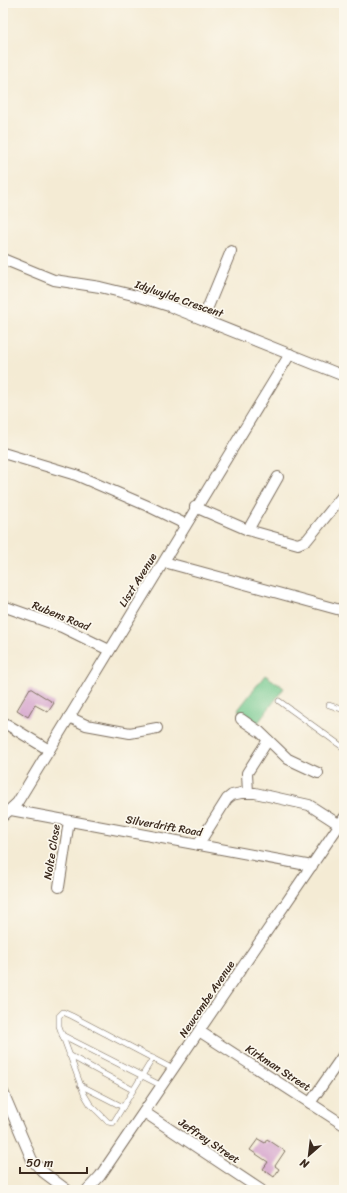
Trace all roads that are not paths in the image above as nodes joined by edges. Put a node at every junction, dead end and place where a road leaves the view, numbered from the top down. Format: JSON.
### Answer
{"nodes":[{"id":1,"x":232,"y":251,"type":"dead end"},
{"id":2,"x":3,"y":259,"type":"edge"},
{"id":3,"x":203,"y":319,"type":"junction"},
{"id":4,"x":290,"y":354,"type":"junction"},
{"id":5,"x":344,"y":376,"type":"edge"},
{"id":6,"x":3,"y":453,"type":"edge"},
{"id":7,"x":278,"y":477,"type":"dead end"},
{"id":8,"x":344,"y":494,"type":"edge"},
{"id":9,"x":195,"y":507,"type":"junction"},
{"id":10,"x":185,"y":524,"type":"junction"},
{"id":11,"x":248,"y":530,"type":"junction"},
{"id":12,"x":164,"y":562,"type":"junction"},
{"id":13,"x":3,"y":606,"type":"edge"},
{"id":14,"x":344,"y":610,"type":"edge"},
{"id":15,"x":108,"y":650,"type":"junction"},
{"id":16,"x":279,"y":701,"type":"dead end"},
{"id":17,"x":329,"y":705,"type":"dead end"},
{"id":18,"x":344,"y":710,"type":"edge"},
{"id":19,"x":69,"y":717,"type":"junction"},
{"id":20,"x":241,"y":719,"type":"dead end"},
{"id":21,"x":3,"y":722,"type":"edge"},
{"id":22,"x":157,"y":728,"type":"dead end"},
{"id":23,"x":268,"y":740,"type":"junction"},
{"id":24,"x":344,"y":748,"type":"edge"},
{"id":25,"x":49,"y":750,"type":"junction"},
{"id":26,"x":318,"y":773,"type":"dead end"},
{"id":27,"x":248,"y":793,"type":"junction"},
{"id":28,"x":7,"y":813,"type":"edge"},
{"id":29,"x":69,"y":821,"type":"junction"},
{"id":30,"x":342,"y":822,"type":"edge"},
{"id":31,"x":198,"y":845,"type":"junction"},
{"id":32,"x":312,"y":866,"type":"junction"},
{"id":33,"x":59,"y":887,"type":"dead end"},
{"id":34,"x":199,"y":1032,"type":"junction"},
{"id":35,"x":62,"y":1035,"type":"junction"},
{"id":36,"x":344,"y":1054,"type":"edge"},
{"id":37,"x":69,"y":1055,"type":"junction"},
{"id":38,"x":153,"y":1058,"type":"junction"},
{"id":39,"x":173,"y":1069,"type":"junction"},
{"id":40,"x":142,"y":1076,"type":"junction"},
{"id":41,"x":80,"y":1085,"type":"junction"},
{"id":42,"x":162,"y":1086,"type":"junction"},
{"id":43,"x":134,"y":1090,"type":"junction"},
{"id":44,"x":3,"y":1092,"type":"edge"},
{"id":45,"x":310,"y":1103,"type":"junction"},
{"id":46,"x":123,"y":1107,"type":"junction"},
{"id":47,"x":144,"y":1112,"type":"junction"},
{"id":48,"x":344,"y":1125,"type":"edge"},
{"id":49,"x":67,"y":1190,"type":"edge"},
{"id":50,"x":87,"y":1190,"type":"edge"},
{"id":51,"x":261,"y":1190,"type":"edge"}],
"edges":[{"from":1,"to":3,"type":"street"},
{"from":2,"to":3,"type":"street","name":"Idylwylde Crescent"},
{"from":3,"to":4,"type":"street","name":"Idylwylde Crescent"},
{"from":4,"to":5,"type":"street","name":"Idylwylde Crescent"},
{"from":4,"to":9,"type":"street","name":"Liszt Avenue"},
{"from":6,"to":10,"type":"street"},
{"from":7,"to":11,"type":"street"},
{"from":8,"to":11,"type":"street"},
{"from":9,"to":10,"type":"street","name":"Liszt Avenue"},
{"from":9,"to":11,"type":"street"},
{"from":10,"to":12,"type":"street","name":"Liszt Avenue"},
{"from":12,"to":14,"type":"street"},
{"from":12,"to":15,"type":"street","name":"Liszt Avenue"},
{"from":13,"to":15,"type":"street","name":"Rubens Road"},
{"from":15,"to":19,"type":"street","name":"Liszt Avenue"},
{"from":16,"to":24,"type":"lane"},
{"from":17,"to":18,"type":"lane"},
{"from":19,"to":22,"type":"street"},
{"from":19,"to":25,"type":"street","name":"Liszt Avenue"},
{"from":20,"to":23,"type":"street"},
{"from":21,"to":25,"type":"street"},
{"from":23,"to":26,"type":"street"},
{"from":23,"to":27,"type":"street"},
{"from":25,"to":28,"type":"street","name":"Liszt Avenue"},
{"from":27,"to":30,"type":"street"},
{"from":27,"to":31,"type":"street"},
{"from":28,"to":29,"type":"street","name":"Silverdrift Road"},
{"from":29,"to":31,"type":"street","name":"Silverdrift Road"},
{"from":29,"to":33,"type":"street","name":"Nolte Close"},
{"from":30,"to":32,"type":"street","name":"Newcombe Avenue"},
{"from":31,"to":32,"type":"street","name":"Silverdrift Road"},
{"from":32,"to":34,"type":"street","name":"Newcombe Avenue"},
{"from":34,"to":39,"type":"street","name":"Newcombe Avenue"},
{"from":34,"to":45,"type":"street","name":"Kirkman Street"},
{"from":35,"to":37,"type":"lane"},
{"from":35,"to":38,"type":"lane"},
{"from":35,"to":40,"type":"lane"},
{"from":36,"to":45,"type":"street"},
{"from":37,"to":41,"type":"lane"},
{"from":37,"to":43,"type":"lane"},
{"from":38,"to":39,"type":"lane"},
{"from":38,"to":40,"type":"lane"},
{"from":39,"to":42,"type":"street","name":"Newcombe Avenue"},
{"from":40,"to":42,"type":"lane"},
{"from":40,"to":43,"type":"lane"},
{"from":41,"to":46,"type":"lane"},
{"from":41,"to":46,"type":"lane"},
{"from":42,"to":47,"type":"street","name":"Newcombe Avenue"},
{"from":43,"to":46,"type":"lane"},
{"from":44,"to":49,"type":"street"},
{"from":45,"to":48,"type":"street","name":"Kirkman Street"},
{"from":47,"to":50,"type":"street","name":"Newcombe Avenue"},
{"from":47,"to":51,"type":"street","name":"Jeffrey Street"}]}
